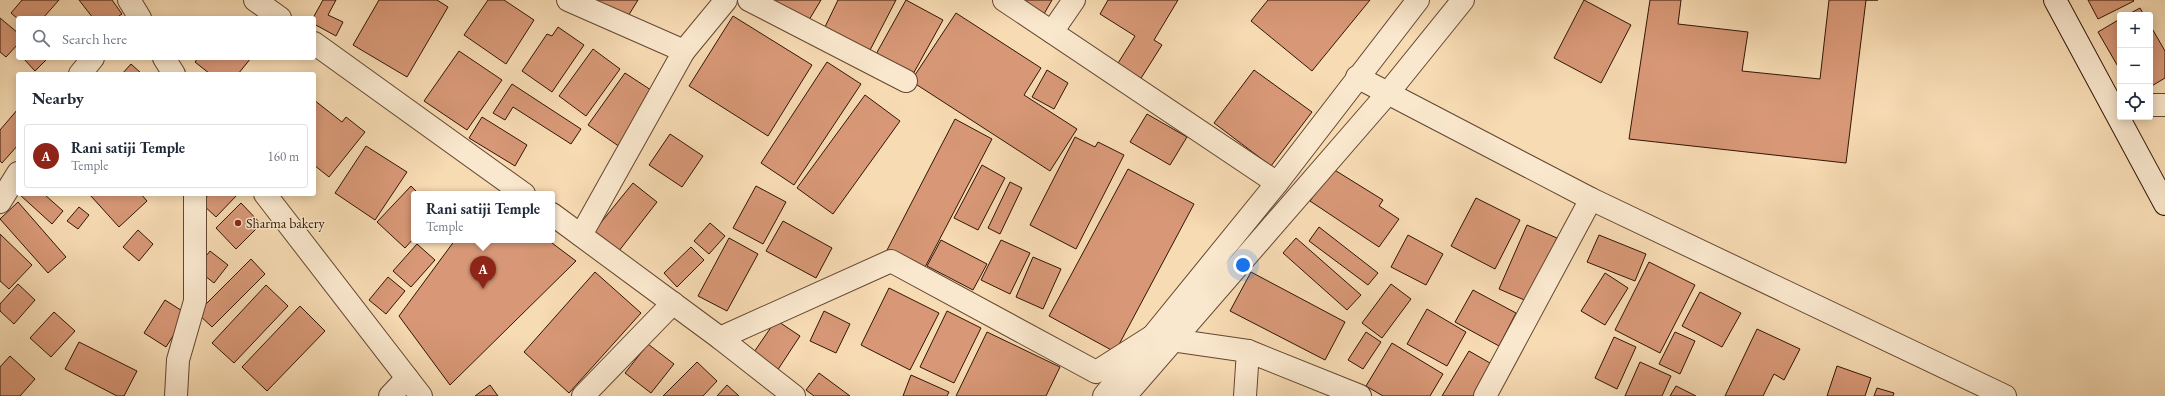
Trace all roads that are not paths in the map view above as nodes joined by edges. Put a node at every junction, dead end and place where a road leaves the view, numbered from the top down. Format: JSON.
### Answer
{"nodes":[{"id":1,"x":568,"y":0,"type":"edge"},
{"id":2,"x":726,"y":0,"type":"edge"},
{"id":3,"x":749,"y":0,"type":"edge"},
{"id":4,"x":1004,"y":0,"type":"edge"},
{"id":5,"x":1074,"y":0,"type":"edge"},
{"id":6,"x":1418,"y":0,"type":"edge"},
{"id":7,"x":1463,"y":0,"type":"edge"},
{"id":8,"x":2056,"y":0,"type":"edge"},
{"id":9,"x":1052,"y":32,"type":"junction"},
{"id":10,"x":316,"y":44,"type":"edge"},
{"id":11,"x":684,"y":51,"type":"junction"},
{"id":12,"x":91,"y":60,"type":"edge"},
{"id":13,"x":165,"y":60,"type":"edge"},
{"id":14,"x":82,"y":72,"type":"edge"},
{"id":15,"x":173,"y":72,"type":"edge"},
{"id":16,"x":1357,"y":77,"type":"junction"},
{"id":17,"x":906,"y":81,"type":"dead end"},
{"id":18,"x":1388,"y":93,"type":"junction"},
{"id":19,"x":2165,"y":105,"type":"edge"},
{"id":20,"x":2116,"y":106,"type":"edge"},
{"id":21,"x":2153,"y":106,"type":"edge"},
{"id":22,"x":16,"y":176,"type":"edge"},
{"id":23,"x":1277,"y":183,"type":"junction"},
{"id":24,"x":520,"y":191,"type":"edge"},
{"id":25,"x":195,"y":196,"type":"edge"},
{"id":26,"x":267,"y":196,"type":"edge"},
{"id":27,"x":1592,"y":199,"type":"junction"},
{"id":28,"x":0,"y":202,"type":"edge"},
{"id":29,"x":2165,"y":204,"type":"edge"},
{"id":30,"x":555,"y":216,"type":"edge"},
{"id":31,"x":581,"y":235,"type":"junction"},
{"id":32,"x":673,"y":303,"type":"junction"},
{"id":33,"x":1152,"y":337,"type":"junction"},
{"id":34,"x":720,"y":338,"type":"junction"},
{"id":35,"x":1173,"y":341,"type":"junction"},
{"id":36,"x":1248,"y":351,"type":"junction"},
{"id":37,"x":407,"y":378,"type":"junction"},
{"id":38,"x":592,"y":393,"type":"edge"},
{"id":39,"x":176,"y":396,"type":"edge"},
{"id":40,"x":390,"y":396,"type":"edge"},
{"id":41,"x":420,"y":396,"type":"edge"},
{"id":42,"x":794,"y":396,"type":"edge"},
{"id":43,"x":1104,"y":396,"type":"edge"},
{"id":44,"x":1125,"y":396,"type":"edge"},
{"id":45,"x":1245,"y":396,"type":"edge"},
{"id":46,"x":1360,"y":396,"type":"edge"},
{"id":47,"x":1485,"y":396,"type":"edge"},
{"id":48,"x":2005,"y":396,"type":"edge"}],
"edges":[{"from":1,"to":11,"type":"street"},
{"from":2,"to":11,"type":"street"},
{"from":3,"to":17,"type":"street"},
{"from":4,"to":9,"type":"street"},
{"from":5,"to":9,"type":"street"},
{"from":6,"to":16,"type":"street"},
{"from":7,"to":18,"type":"street"},
{"from":8,"to":20,"type":"street"},
{"from":9,"to":23,"type":"street"},
{"from":10,"to":24,"type":"street"},
{"from":11,"to":31,"type":"street"},
{"from":12,"to":14,"type":"street"},
{"from":13,"to":15,"type":"street"},
{"from":16,"to":18,"type":"street"},
{"from":16,"to":23,"type":"street"},
{"from":18,"to":27,"type":"street"},
{"from":18,"to":35,"type":"street"},
{"from":19,"to":21,"type":"street"},
{"from":20,"to":29,"type":"street"},
{"from":22,"to":28,"type":"street"},
{"from":23,"to":33,"type":"street"},
{"from":25,"to":39,"type":"street"},
{"from":26,"to":37,"type":"street"},
{"from":27,"to":47,"type":"street"},
{"from":27,"to":48,"type":"street"},
{"from":30,"to":31,"type":"street"},
{"from":31,"to":32,"type":"street"},
{"from":32,"to":34,"type":"street"},
{"from":32,"to":38,"type":"street"},
{"from":33,"to":34,"type":"street"},
{"from":33,"to":35,"type":"street"},
{"from":33,"to":43,"type":"street"},
{"from":34,"to":42,"type":"street"},
{"from":35,"to":36,"type":"street"},
{"from":35,"to":44,"type":"street"},
{"from":36,"to":45,"type":"street"},
{"from":36,"to":46,"type":"street"},
{"from":37,"to":40,"type":"street"},
{"from":37,"to":41,"type":"street"}]}
